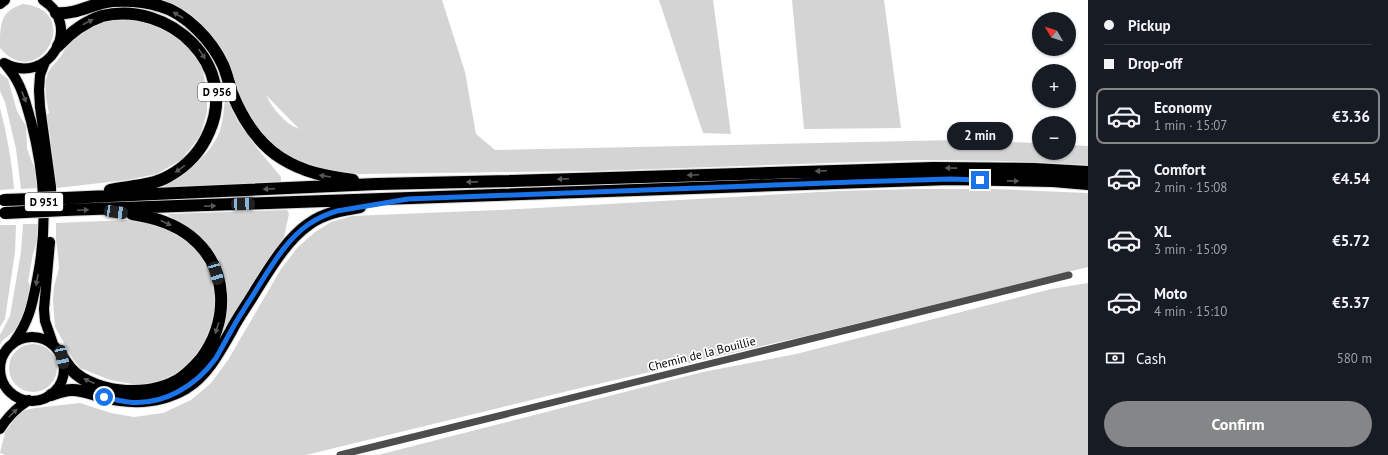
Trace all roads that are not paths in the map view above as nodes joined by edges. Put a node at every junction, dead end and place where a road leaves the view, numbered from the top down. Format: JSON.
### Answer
{"nodes":[{"id":1,"x":5,"y":0,"type":"edge"},
{"id":2,"x":0,"y":4,"type":"edge"},
{"id":3,"x":49,"y":4,"type":"edge"},
{"id":4,"x":58,"y":46,"type":"junction"},
{"id":5,"x":2,"y":62,"type":"edge"},
{"id":6,"x":45,"y":62,"type":"junction"},
{"id":7,"x":1088,"y":172,"type":"edge"},
{"id":8,"x":378,"y":184,"type":"junction"},
{"id":9,"x":1088,"y":184,"type":"edge"},
{"id":10,"x":408,"y":199,"type":"junction"},
{"id":11,"x":2,"y":200,"type":"edge"},
{"id":12,"x":65,"y":204,"type":"junction"},
{"id":13,"x":101,"y":209,"type":"junction"},
{"id":14,"x":2,"y":213,"type":"edge"},
{"id":15,"x":1069,"y":275,"type":"dead end"},
{"id":16,"x":14,"y":342,"type":"junction"},
{"id":17,"x":53,"y":344,"type":"junction"},
{"id":18,"x":62,"y":357,"type":"junction"},
{"id":19,"x":0,"y":376,"type":"edge"},
{"id":20,"x":50,"y":395,"type":"junction"},
{"id":21,"x":29,"y":400,"type":"junction"},
{"id":22,"x":0,"y":429,"type":"edge"},
{"id":23,"x":340,"y":455,"type":"edge"}],
"edges":[{"from":1,"to":2,"type":"main road"},
{"from":3,"to":4,"type":"main road"},
{"from":8,"to":3,"type":"highway","number":"D 956","one_way":true},
{"from":4,"to":6,"type":"main road","number":"D 951"},
{"from":4,"to":12,"type":"highway","number":"D 956","one_way":true},
{"from":5,"to":6,"type":"main road","number":"D 951"},
{"from":5,"to":16,"type":"main road","number":"D 951","one_way":true},
{"from":6,"to":17,"type":"main road","number":"D 951"},
{"from":7,"to":8,"type":"highway","number":"D 956","one_way":true},
{"from":8,"to":12,"type":"highway","number":"D 956","one_way":true},
{"from":10,"to":9,"type":"highway","number":"D 956","one_way":true},
{"from":13,"to":10,"type":"highway","number":"D 956","one_way":true},
{"from":10,"to":20,"type":"highway","number":"D 956"},
{"from":11,"to":12,"type":"highway","number":"D 956","bridge":true},
{"from":12,"to":13,"type":"highway","number":"D 956","one_way":true},
{"from":12,"to":14,"type":"highway","number":"D 956","bridge":true},
{"from":13,"to":18,"type":"highway","number":"D 956","one_way":true},
{"from":15,"to":23,"type":"street","name":"Chemin de la Bouillie"},
{"from":16,"to":17,"type":"main road"},
{"from":16,"to":19,"type":"main road","number":"D 951"},
{"from":17,"to":18,"type":"main road","number":"D 951"},
{"from":18,"to":20,"type":"main road"},
{"from":19,"to":21,"type":"main road","number":"D 951"},
{"from":20,"to":21,"type":"main road"},
{"from":22,"to":21,"type":"main road","one_way":true}]}
